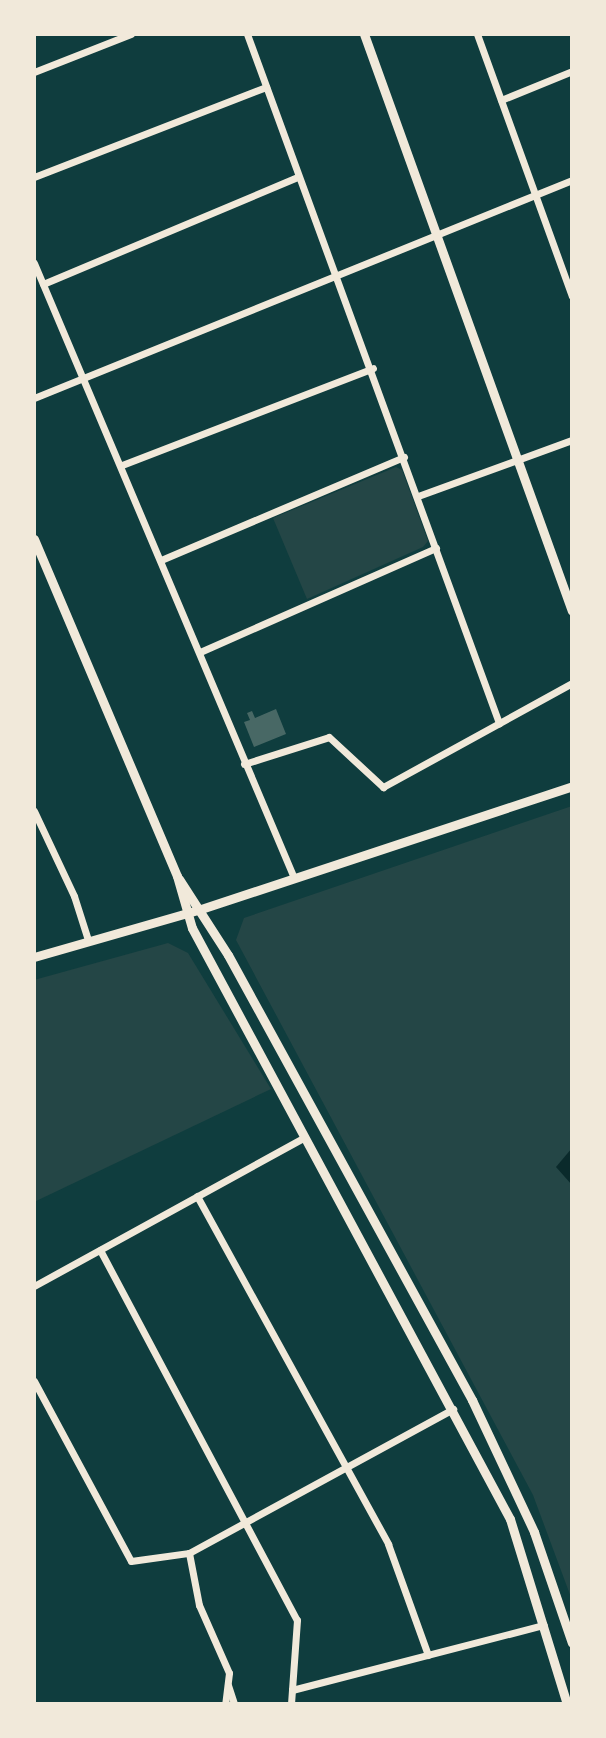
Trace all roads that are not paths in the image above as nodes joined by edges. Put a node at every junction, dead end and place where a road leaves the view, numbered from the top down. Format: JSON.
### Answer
{"nodes":[{"id":1,"x":131,"y":34,"type":"edge"},
{"id":2,"x":247,"y":34,"type":"edge"},
{"id":3,"x":364,"y":34,"type":"edge"},
{"id":4,"x":477,"y":34,"type":"edge"},
{"id":5,"x":572,"y":71,"type":"edge"},
{"id":6,"x":34,"y":72,"type":"edge"},
{"id":7,"x":266,"y":87,"type":"junction"},
{"id":8,"x":501,"y":100,"type":"junction"},
{"id":9,"x":34,"y":177,"type":"edge"},
{"id":10,"x":297,"y":177,"type":"junction"},
{"id":11,"x":572,"y":180,"type":"edge"},
{"id":12,"x":536,"y":194,"type":"junction"},
{"id":13,"x":435,"y":232,"type":"junction"},
{"id":14,"x":34,"y":263,"type":"edge"},
{"id":15,"x":338,"y":277,"type":"junction"},
{"id":16,"x":43,"y":284,"type":"junction"},
{"id":17,"x":572,"y":296,"type":"edge"},
{"id":18,"x":373,"y":368,"type":"junction"},
{"id":19,"x":84,"y":378,"type":"junction"},
{"id":20,"x":34,"y":398,"type":"edge"},
{"id":21,"x":572,"y":440,"type":"edge"},
{"id":22,"x":404,"y":457,"type":"junction"},
{"id":23,"x":518,"y":460,"type":"junction"},
{"id":24,"x":122,"y":465,"type":"junction"},
{"id":25,"x":418,"y":496,"type":"junction"},
{"id":26,"x":34,"y":539,"type":"edge"},
{"id":27,"x":436,"y":548,"type":"junction"},
{"id":28,"x":161,"y":560,"type":"junction"},
{"id":29,"x":572,"y":611,"type":"edge"},
{"id":30,"x":200,"y":652,"type":"junction"},
{"id":31,"x":572,"y":683,"type":"edge"},
{"id":32,"x":499,"y":723,"type":"junction"},
{"id":33,"x":244,"y":764,"type":"junction"},
{"id":34,"x":572,"y":786,"type":"edge"},
{"id":35,"x":34,"y":811,"type":"edge"},
{"id":36,"x":38,"y":828,"type":"edge"},
{"id":37,"x":177,"y":876,"type":"junction"},
{"id":38,"x":294,"y":878,"type":"junction"},
{"id":39,"x":201,"y":909,"type":"junction"},
{"id":40,"x":186,"y":913,"type":"junction"},
{"id":41,"x":88,"y":940,"type":"junction"},
{"id":42,"x":34,"y":957,"type":"edge"},
{"id":43,"x":305,"y":1137,"type":"junction"},
{"id":44,"x":197,"y":1196,"type":"junction"},
{"id":45,"x":100,"y":1250,"type":"junction"},
{"id":46,"x":34,"y":1286,"type":"edge"},
{"id":47,"x":34,"y":1381,"type":"edge"},
{"id":48,"x":453,"y":1409,"type":"junction"},
{"id":49,"x":346,"y":1466,"type":"junction"},
{"id":50,"x":242,"y":1519,"type":"junction"},
{"id":51,"x":189,"y":1553,"type":"junction"},
{"id":52,"x":546,"y":1624,"type":"junction"},
{"id":53,"x":572,"y":1643,"type":"edge"},
{"id":54,"x":428,"y":1655,"type":"junction"},
{"id":55,"x":228,"y":1685,"type":"junction"},
{"id":56,"x":292,"y":1690,"type":"junction"},
{"id":57,"x":225,"y":1704,"type":"edge"},
{"id":58,"x":234,"y":1704,"type":"edge"},
{"id":59,"x":291,"y":1704,"type":"edge"},
{"id":60,"x":567,"y":1704,"type":"edge"}],
"edges":[{"from":1,"to":6,"type":"street"},
{"from":2,"to":7,"type":"street"},
{"from":3,"to":13,"type":"street"},
{"from":4,"to":8,"type":"street"},
{"from":5,"to":8,"type":"street"},
{"from":7,"to":9,"type":"street"},
{"from":7,"to":10,"type":"street"},
{"from":8,"to":12,"type":"street"},
{"from":10,"to":15,"type":"street"},
{"from":10,"to":16,"type":"street"},
{"from":11,"to":12,"type":"street"},
{"from":12,"to":13,"type":"street"},
{"from":12,"to":17,"type":"street"},
{"from":13,"to":15,"type":"street"},
{"from":13,"to":23,"type":"street"},
{"from":14,"to":16,"type":"street"},
{"from":15,"to":18,"type":"street"},
{"from":15,"to":19,"type":"street"},
{"from":16,"to":19,"type":"street"},
{"from":18,"to":22,"type":"street"},
{"from":18,"to":24,"type":"street"},
{"from":19,"to":20,"type":"street"},
{"from":19,"to":24,"type":"street"},
{"from":21,"to":23,"type":"street"},
{"from":22,"to":25,"type":"street"},
{"from":22,"to":28,"type":"street"},
{"from":23,"to":25,"type":"street"},
{"from":23,"to":29,"type":"street"},
{"from":24,"to":28,"type":"street"},
{"from":25,"to":27,"type":"street"},
{"from":26,"to":37,"type":"street"},
{"from":27,"to":30,"type":"street"},
{"from":27,"to":32,"type":"street"},
{"from":28,"to":30,"type":"street"},
{"from":30,"to":33,"type":"street"},
{"from":31,"to":32,"type":"street"},
{"from":32,"to":33,"type":"street"},
{"from":33,"to":38,"type":"street"},
{"from":34,"to":38,"type":"street"},
{"from":35,"to":36,"type":"street"},
{"from":36,"to":41,"type":"street"},
{"from":37,"to":39,"type":"street"},
{"from":37,"to":40,"type":"street"},
{"from":38,"to":39,"type":"street"},
{"from":39,"to":40,"type":"street"},
{"from":39,"to":53,"type":"street"},
{"from":40,"to":41,"type":"street"},
{"from":40,"to":43,"type":"street"},
{"from":41,"to":42,"type":"street"},
{"from":43,"to":44,"type":"street"},
{"from":43,"to":48,"type":"street"},
{"from":44,"to":45,"type":"street"},
{"from":44,"to":49,"type":"street"},
{"from":45,"to":46,"type":"street"},
{"from":45,"to":50,"type":"street"},
{"from":47,"to":51,"type":"street"},
{"from":48,"to":49,"type":"street"},
{"from":48,"to":52,"type":"street"},
{"from":49,"to":50,"type":"street"},
{"from":49,"to":54,"type":"street"},
{"from":50,"to":51,"type":"street"},
{"from":50,"to":56,"type":"street"},
{"from":51,"to":55,"type":"street"},
{"from":52,"to":54,"type":"street"},
{"from":52,"to":60,"type":"street"},
{"from":54,"to":56,"type":"street"},
{"from":55,"to":57,"type":"street"},
{"from":55,"to":58,"type":"street"},
{"from":56,"to":59,"type":"street"}]}
